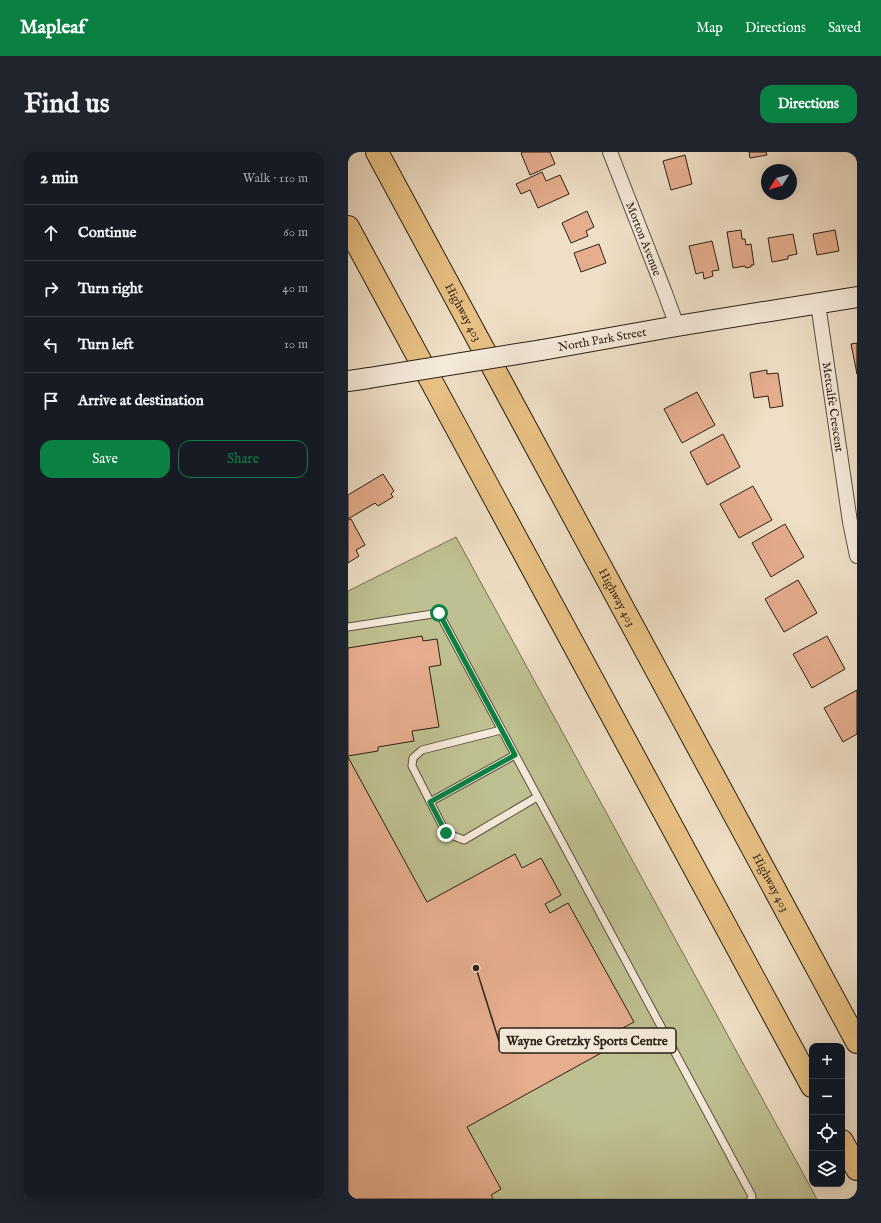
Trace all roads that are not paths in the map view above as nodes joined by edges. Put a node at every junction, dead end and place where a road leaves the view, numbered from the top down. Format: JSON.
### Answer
{"nodes":[{"id":1,"x":377,"y":152,"type":"edge"},
{"id":2,"x":610,"y":152,"type":"edge"},
{"id":3,"x":348,"y":227,"type":"edge"},
{"id":4,"x":857,"y":297,"type":"edge"},
{"id":5,"x":818,"y":304,"type":"junction"},
{"id":6,"x":677,"y":326,"type":"junction"},
{"id":7,"x":348,"y":381,"type":"edge"},
{"id":8,"x":854,"y":521,"type":"edge"},
{"id":9,"x":857,"y":556,"type":"edge"},
{"id":10,"x":348,"y":628,"type":"edge"},
{"id":11,"x":502,"y":730,"type":"junction"},
{"id":12,"x":515,"y":755,"type":"junction"},
{"id":13,"x":537,"y":796,"type":"junction"},
{"id":14,"x":430,"y":802,"type":"junction"},
{"id":15,"x":857,"y":1042,"type":"edge"},
{"id":16,"x":809,"y":1080,"type":"edge"},
{"id":17,"x":845,"y":1147,"type":"edge"},
{"id":18,"x":857,"y":1169,"type":"edge"},
{"id":19,"x":751,"y":1199,"type":"edge"}],
"edges":[{"from":1,"to":15,"type":"highway","name":"Highway 403"},
{"from":2,"to":6,"type":"street","name":"Morton Avenue"},
{"from":3,"to":16,"type":"highway"},
{"from":4,"to":5,"type":"main road","name":"North Park Street"},
{"from":5,"to":6,"type":"main road","name":"North Park Street"},
{"from":5,"to":8,"type":"street","name":"Metcalfe Crescent"},
{"from":6,"to":7,"type":"main road","name":"North Park Street","bridge":true},
{"from":8,"to":9,"type":"street","name":"Metcalfe Crescent"},
{"from":10,"to":11,"type":"lane"},
{"from":11,"to":12,"type":"lane"},
{"from":11,"to":14,"type":"lane"},
{"from":12,"to":13,"type":"lane"},
{"from":12,"to":14,"type":"lane"},
{"from":13,"to":14,"type":"lane"},
{"from":13,"to":19,"type":"lane"},
{"from":17,"to":18,"type":"highway"}]}
